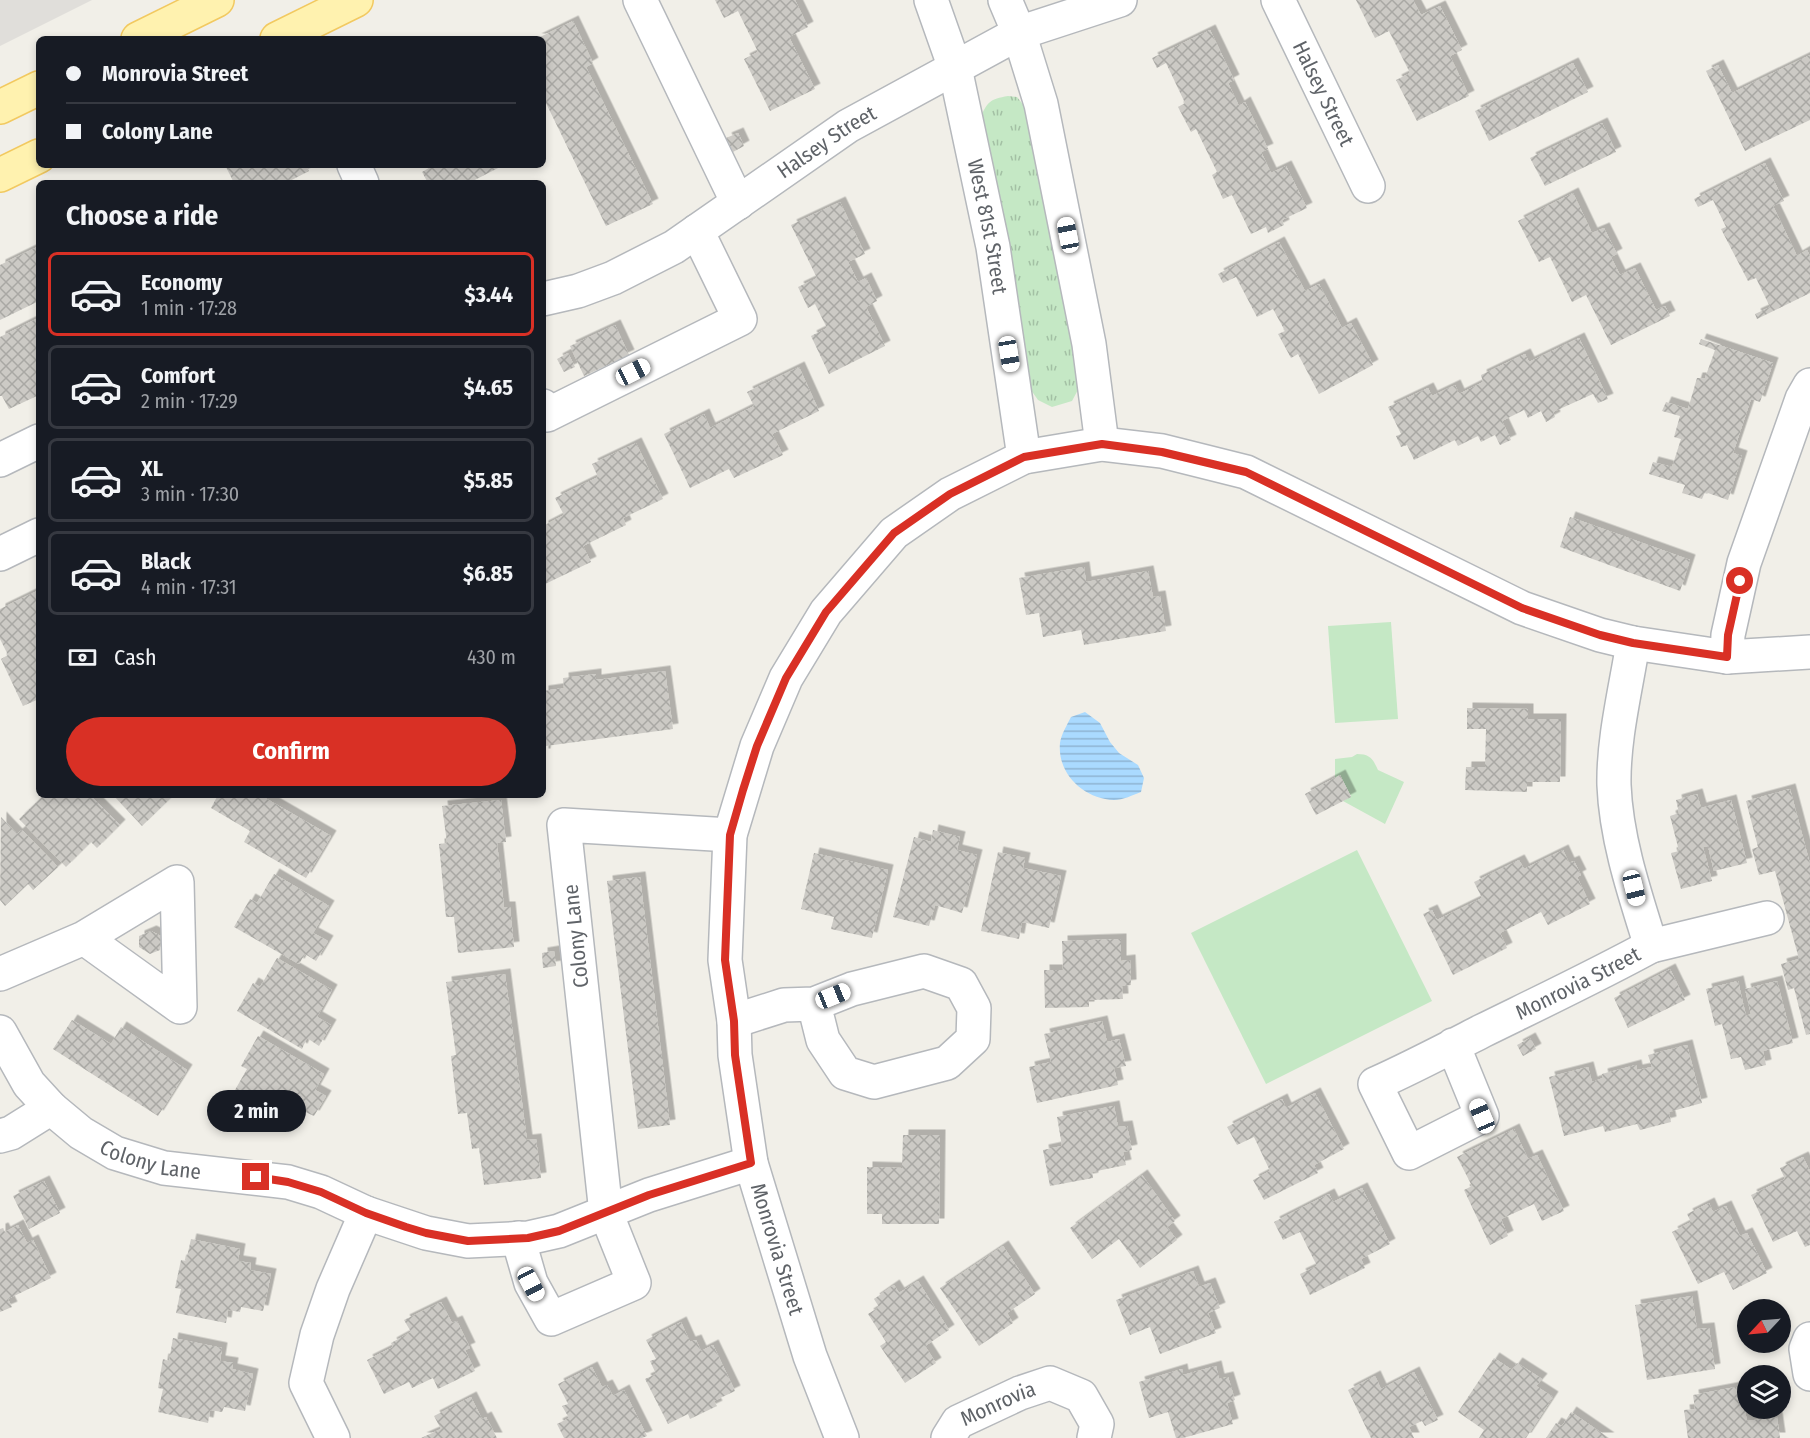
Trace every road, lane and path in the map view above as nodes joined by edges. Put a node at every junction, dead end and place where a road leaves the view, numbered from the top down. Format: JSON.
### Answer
{"nodes":[{"id":1,"x":217,"y":0,"type":"edge"},
{"id":2,"x":356,"y":0,"type":"edge"},
{"id":3,"x":640,"y":0,"type":"edge"},
{"id":4,"x":931,"y":0,"type":"edge"},
{"id":5,"x":1005,"y":0,"type":"edge"},
{"id":6,"x":1120,"y":0,"type":"edge"},
{"id":7,"x":1278,"y":0,"type":"edge"},
{"id":8,"x":1019,"y":33,"type":"junction"},
{"id":9,"x":144,"y":36,"type":"edge"},
{"id":10,"x":283,"y":36,"type":"edge"},
{"id":11,"x":956,"y":68,"type":"junction"},
{"id":12,"x":36,"y":89,"type":"edge"},
{"id":13,"x":0,"y":107,"type":"edge"},
{"id":14,"x":36,"y":158,"type":"edge"},
{"id":15,"x":0,"y":176,"type":"edge"},
{"id":16,"x":1368,"y":186,"type":"dead end"},
{"id":17,"x":738,"y":203,"type":"junction"},
{"id":18,"x":697,"y":231,"type":"junction"},
{"id":19,"x":546,"y":298,"type":"edge"},
{"id":20,"x":1810,"y":385,"type":"edge"},
{"id":21,"x":546,"y":413,"type":"edge"},
{"id":22,"x":36,"y":442,"type":"edge"},
{"id":23,"x":1102,"y":444,"type":"junction"},
{"id":24,"x":1024,"y":457,"type":"junction"},
{"id":25,"x":0,"y":460,"type":"edge"},
{"id":26,"x":36,"y":536,"type":"edge"},
{"id":27,"x":0,"y":554,"type":"edge"},
{"id":28,"x":1633,"y":643,"type":"junction"},
{"id":29,"x":1810,"y":652,"type":"edge"},
{"id":30,"x":1727,"y":657,"type":"junction"},
{"id":31,"x":730,"y":835,"type":"junction"},
{"id":32,"x":1767,"y":918,"type":"dead end"},
{"id":33,"x":84,"y":938,"type":"dead end"},
{"id":34,"x":1651,"y":946,"type":"junction"},
{"id":35,"x":0,"y":975,"type":"edge"},
{"id":36,"x":814,"y":1004,"type":"junction"},
{"id":37,"x":734,"y":1021,"type":"junction"},
{"id":38,"x":0,"y":1032,"type":"edge"},
{"id":39,"x":1453,"y":1046,"type":"dead end"},
{"id":40,"x":51,"y":1108,"type":"junction"},
{"id":41,"x":0,"y":1136,"type":"edge"},
{"id":42,"x":751,"y":1163,"type":"junction"},
{"id":43,"x":366,"y":1213,"type":"junction"},
{"id":44,"x":606,"y":1213,"type":"junction"},
{"id":45,"x":518,"y":1238,"type":"junction"},
{"id":46,"x":1810,"y":1339,"type":"edge"},
{"id":47,"x":1810,"y":1374,"type":"edge"},
{"id":48,"x":333,"y":1438,"type":"edge"},
{"id":49,"x":842,"y":1438,"type":"edge"},
{"id":50,"x":948,"y":1438,"type":"edge"},
{"id":51,"x":1094,"y":1438,"type":"edge"}],
"edges":[{"from":1,"to":9,"type":"main road"},
{"from":2,"to":10,"type":"main road"},
{"from":3,"to":17,"type":"street"},
{"from":4,"to":11,"type":"street","name":"West 81st Street"},
{"from":5,"to":8,"type":"street"},
{"from":6,"to":8,"type":"street","name":"Halsey Street"},
{"from":7,"to":16,"type":"street","name":"Halsey Street"},
{"from":8,"to":11,"type":"street","name":"Halsey Street"},
{"from":8,"to":23,"type":"street"},
{"from":11,"to":17,"type":"street","name":"Halsey Street"},
{"from":11,"to":24,"type":"street","name":"West 81st Street"},
{"from":12,"to":13,"type":"main road"},
{"from":14,"to":15,"type":"main road"},
{"from":17,"to":18,"type":"street","name":"Halsey Street"},
{"from":18,"to":19,"type":"street","name":"Halsey Street"},
{"from":18,"to":21,"type":"street"},
{"from":20,"to":30,"type":"street"},
{"from":22,"to":25,"type":"street"},
{"from":23,"to":24,"type":"street","name":"Monrovia Street"},
{"from":23,"to":28,"type":"street","name":"Monrovia Street"},
{"from":24,"to":31,"type":"street","name":"Monrovia Street"},
{"from":26,"to":27,"type":"street"},
{"from":28,"to":30,"type":"street","name":"Monrovia Street"},
{"from":28,"to":34,"type":"street","name":"Monrovia Street"},
{"from":29,"to":30,"type":"street","name":"Monrovia Street"},
{"from":31,"to":37,"type":"street","name":"Monrovia Street"},
{"from":31,"to":44,"type":"street","name":"Colony Lane"},
{"from":32,"to":34,"type":"street"},
{"from":33,"to":35,"type":"street"},
{"from":34,"to":39,"type":"street","name":"Monrovia Street"},
{"from":36,"to":36,"type":"street"},
{"from":36,"to":37,"type":"street"},
{"from":37,"to":42,"type":"street","name":"Monrovia Street"},
{"from":38,"to":40,"type":"street","name":"Colony Lane"},
{"from":40,"to":41,"type":"street"},
{"from":40,"to":43,"type":"street","name":"Colony Lane"},
{"from":42,"to":44,"type":"street","name":"Colony Lane"},
{"from":42,"to":49,"type":"street","name":"Monrovia Street"},
{"from":43,"to":45,"type":"street","name":"Colony Lane"},
{"from":43,"to":48,"type":"street"},
{"from":44,"to":45,"type":"street","name":"Colony Lane"},
{"from":44,"to":45,"type":"street"},
{"from":46,"to":47,"type":"street"},
{"from":50,"to":51,"type":"street","name":"Monrovia"}]}
